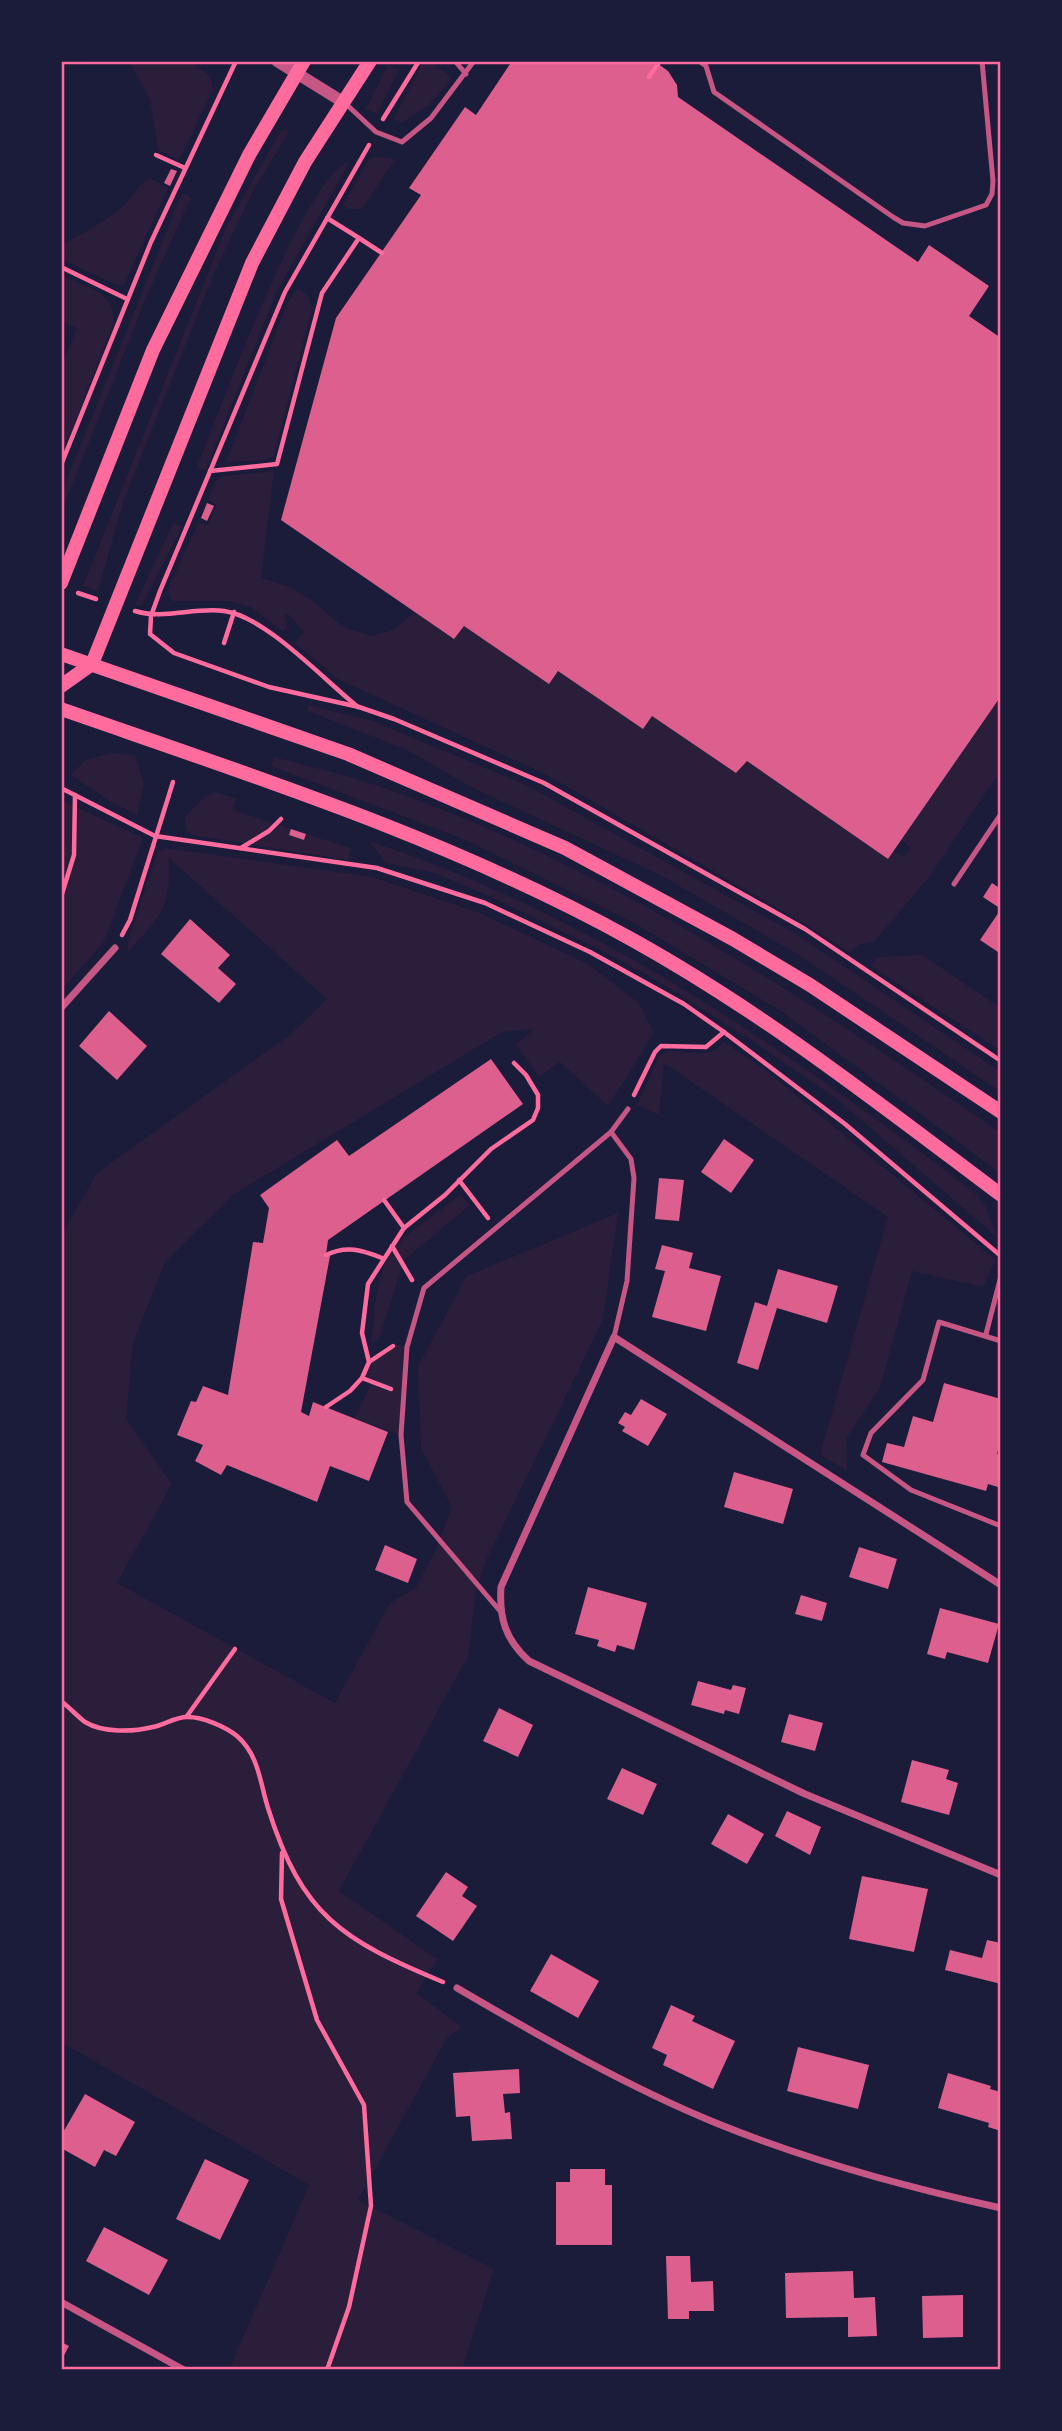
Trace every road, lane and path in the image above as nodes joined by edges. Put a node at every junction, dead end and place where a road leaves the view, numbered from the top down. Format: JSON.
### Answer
{"nodes":[{"id":1,"x":236,"y":61,"type":"edge"},
{"id":2,"x":277,"y":61,"type":"edge"},
{"id":3,"x":370,"y":61,"type":"edge"},
{"id":4,"x":419,"y":61,"type":"edge"},
{"id":5,"x":455,"y":61,"type":"edge"},
{"id":6,"x":474,"y":61,"type":"edge"},
{"id":7,"x":660,"y":61,"type":"edge"},
{"id":8,"x":699,"y":61,"type":"edge"},
{"id":9,"x":982,"y":61,"type":"edge"},
{"id":10,"x":300,"y":67,"type":"edge"},
{"id":11,"x":466,"y":74,"type":"junction"},
{"id":12,"x":649,"y":77,"type":"dead end"},
{"id":13,"x":343,"y":102,"type":"junction"},
{"id":14,"x":387,"y":112,"type":"dead end"},
{"id":15,"x":156,"y":155,"type":"dead end"},
{"id":16,"x":359,"y":163,"type":"dead end"},
{"id":17,"x":185,"y":168,"type":"junction"},
{"id":18,"x":327,"y":218,"type":"junction"},
{"id":19,"x":359,"y":238,"type":"junction"},
{"id":20,"x":382,"y":253,"type":"dead end"},
{"id":21,"x":61,"y":267,"type":"edge"},
{"id":22,"x":127,"y":299,"type":"junction"},
{"id":23,"x":61,"y":465,"type":"edge"},
{"id":24,"x":210,"y":471,"type":"junction"},
{"id":25,"x":61,"y":583,"type":"edge"},
{"id":26,"x":234,"y":612,"type":"junction"},
{"id":27,"x":151,"y":616,"type":"junction"},
{"id":28,"x":224,"y":643,"type":"dead end"},
{"id":29,"x":61,"y":654,"type":"edge"},
{"id":30,"x":92,"y":664,"type":"junction"},
{"id":31,"x":61,"y":686,"type":"edge"},
{"id":32,"x":359,"y":707,"type":"junction"},
{"id":33,"x":61,"y":709,"type":"edge"},
{"id":34,"x":173,"y":782,"type":"dead end"},
{"id":35,"x":61,"y":788,"type":"edge"},
{"id":36,"x":75,"y":795,"type":"junction"},
{"id":37,"x":1001,"y":814,"type":"edge"},
{"id":38,"x":281,"y":818,"type":"dead end"},
{"id":39,"x":155,"y":836,"type":"junction"},
{"id":40,"x":241,"y":849,"type":"junction"},
{"id":41,"x":954,"y":884,"type":"dead end"},
{"id":42,"x":61,"y":897,"type":"edge"},
{"id":43,"x":115,"y":948,"type":"joint"},
{"id":44,"x":61,"y":1008,"type":"edge"},
{"id":45,"x":724,"y":1032,"type":"junction"},
{"id":46,"x":1001,"y":1061,"type":"edge"},
{"id":47,"x":513,"y":1062,"type":"dead end"},
{"id":48,"x":628,"y":1109,"type":"joint"},
{"id":49,"x":1001,"y":1112,"type":"edge"},
{"id":50,"x":611,"y":1132,"type":"junction"},
{"id":51,"x":459,"y":1180,"type":"junction"},
{"id":52,"x":1001,"y":1195,"type":"edge"},
{"id":53,"x":384,"y":1200,"type":"dead end"},
{"id":54,"x":404,"y":1228,"type":"junction"},
{"id":55,"x":497,"y":1230,"type":"junction"},
{"id":56,"x":392,"y":1246,"type":"junction"},
{"id":57,"x":326,"y":1255,"type":"dead end"},
{"id":58,"x":1001,"y":1256,"type":"edge"},
{"id":59,"x":383,"y":1258,"type":"junction"},
{"id":60,"x":1001,"y":1276,"type":"edge"},
{"id":61,"x":424,"y":1288,"type":"junction"},
{"id":62,"x":986,"y":1334,"type":"junction"},
{"id":63,"x":614,"y":1337,"type":"junction"},
{"id":64,"x":1001,"y":1341,"type":"edge"},
{"id":65,"x":407,"y":1347,"type":"junction"},
{"id":66,"x":369,"y":1362,"type":"junction"},
{"id":67,"x":362,"y":1378,"type":"junction"},
{"id":68,"x":403,"y":1395,"type":"junction"},
{"id":69,"x":326,"y":1406,"type":"dead end"},
{"id":70,"x":1001,"y":1526,"type":"edge"},
{"id":71,"x":1001,"y":1585,"type":"edge"},
{"id":72,"x":500,"y":1611,"type":"junction"},
{"id":73,"x":235,"y":1649,"type":"dead end"},
{"id":74,"x":61,"y":1701,"type":"edge"},
{"id":75,"x":187,"y":1716,"type":"junction"},
{"id":76,"x":282,"y":1852,"type":"junction"},
{"id":77,"x":1001,"y":1875,"type":"edge"},
{"id":78,"x":457,"y":1988,"type":"joint"},
{"id":79,"x":1001,"y":2208,"type":"edge"},
{"id":80,"x":61,"y":2302,"type":"edge"},
{"id":81,"x":184,"y":2370,"type":"edge"},
{"id":82,"x":327,"y":2370,"type":"edge"}],
"edges":[{"from":1,"to":17,"type":"path"},
{"from":2,"to":10,"type":"street"},
{"from":3,"to":13,"type":"main road"},
{"from":4,"to":14,"type":"path"},
{"from":5,"to":11,"type":"lane"},
{"from":6,"to":11,"type":"lane"},
{"from":7,"to":12,"type":"path"},
{"from":8,"to":9,"type":"lane"},
{"from":10,"to":13,"type":"street"},
{"from":10,"to":25,"type":"main road"},
{"from":11,"to":13,"type":"lane"},
{"from":13,"to":30,"type":"main road"},
{"from":15,"to":17,"type":"path"},
{"from":16,"to":18,"type":"path"},
{"from":17,"to":22,"type":"path"},
{"from":18,"to":19,"type":"path"},
{"from":18,"to":24,"type":"path"},
{"from":19,"to":20,"type":"path"},
{"from":19,"to":24,"type":"path"},
{"from":21,"to":22,"type":"path"},
{"from":22,"to":23,"type":"path"},
{"from":24,"to":27,"type":"path"},
{"from":26,"to":27,"type":"path"},
{"from":26,"to":28,"type":"path"},
{"from":26,"to":32,"type":"path"},
{"from":27,"to":32,"type":"path"},
{"from":29,"to":30,"type":"main road"},
{"from":30,"to":31,"type":"main road"},
{"from":30,"to":49,"type":"main road"},
{"from":32,"to":46,"type":"path"},
{"from":33,"to":52,"type":"main road"},
{"from":34,"to":39,"type":"path"},
{"from":35,"to":36,"type":"path"},
{"from":36,"to":39,"type":"path"},
{"from":36,"to":42,"type":"path"},
{"from":37,"to":41,"type":"lane"},
{"from":38,"to":40,"type":"path"},
{"from":39,"to":40,"type":"path"},
{"from":39,"to":43,"type":"path"},
{"from":40,"to":45,"type":"path"},
{"from":43,"to":44,"type":"street"},
{"from":45,"to":48,"type":"path"},
{"from":45,"to":58,"type":"path"},
{"from":47,"to":51,"type":"path"},
{"from":48,"to":50,"type":"lane"},
{"from":50,"to":55,"type":"lane"},
{"from":50,"to":63,"type":"lane"},
{"from":51,"to":54,"type":"path"},
{"from":51,"to":55,"type":"path"},
{"from":53,"to":54,"type":"path"},
{"from":54,"to":56,"type":"path"},
{"from":55,"to":61,"type":"lane"},
{"from":56,"to":59,"type":"path"},
{"from":56,"to":61,"type":"path"},
{"from":57,"to":59,"type":"path"},
{"from":59,"to":66,"type":"path"},
{"from":60,"to":62,"type":"lane"},
{"from":61,"to":65,"type":"lane"},
{"from":62,"to":64,"type":"lane"},
{"from":62,"to":70,"type":"lane"},
{"from":63,"to":71,"type":"street"},
{"from":63,"to":72,"type":"street"},
{"from":65,"to":66,"type":"path"},
{"from":65,"to":68,"type":"lane"},
{"from":66,"to":67,"type":"path"},
{"from":67,"to":68,"type":"path"},
{"from":67,"to":69,"type":"path"},
{"from":68,"to":72,"type":"lane"},
{"from":72,"to":77,"type":"street"},
{"from":73,"to":75,"type":"path"},
{"from":74,"to":75,"type":"path"},
{"from":75,"to":76,"type":"path"},
{"from":76,"to":78,"type":"path"},
{"from":76,"to":82,"type":"path"},
{"from":78,"to":79,"type":"street"},
{"from":80,"to":81,"type":"street"}]}
